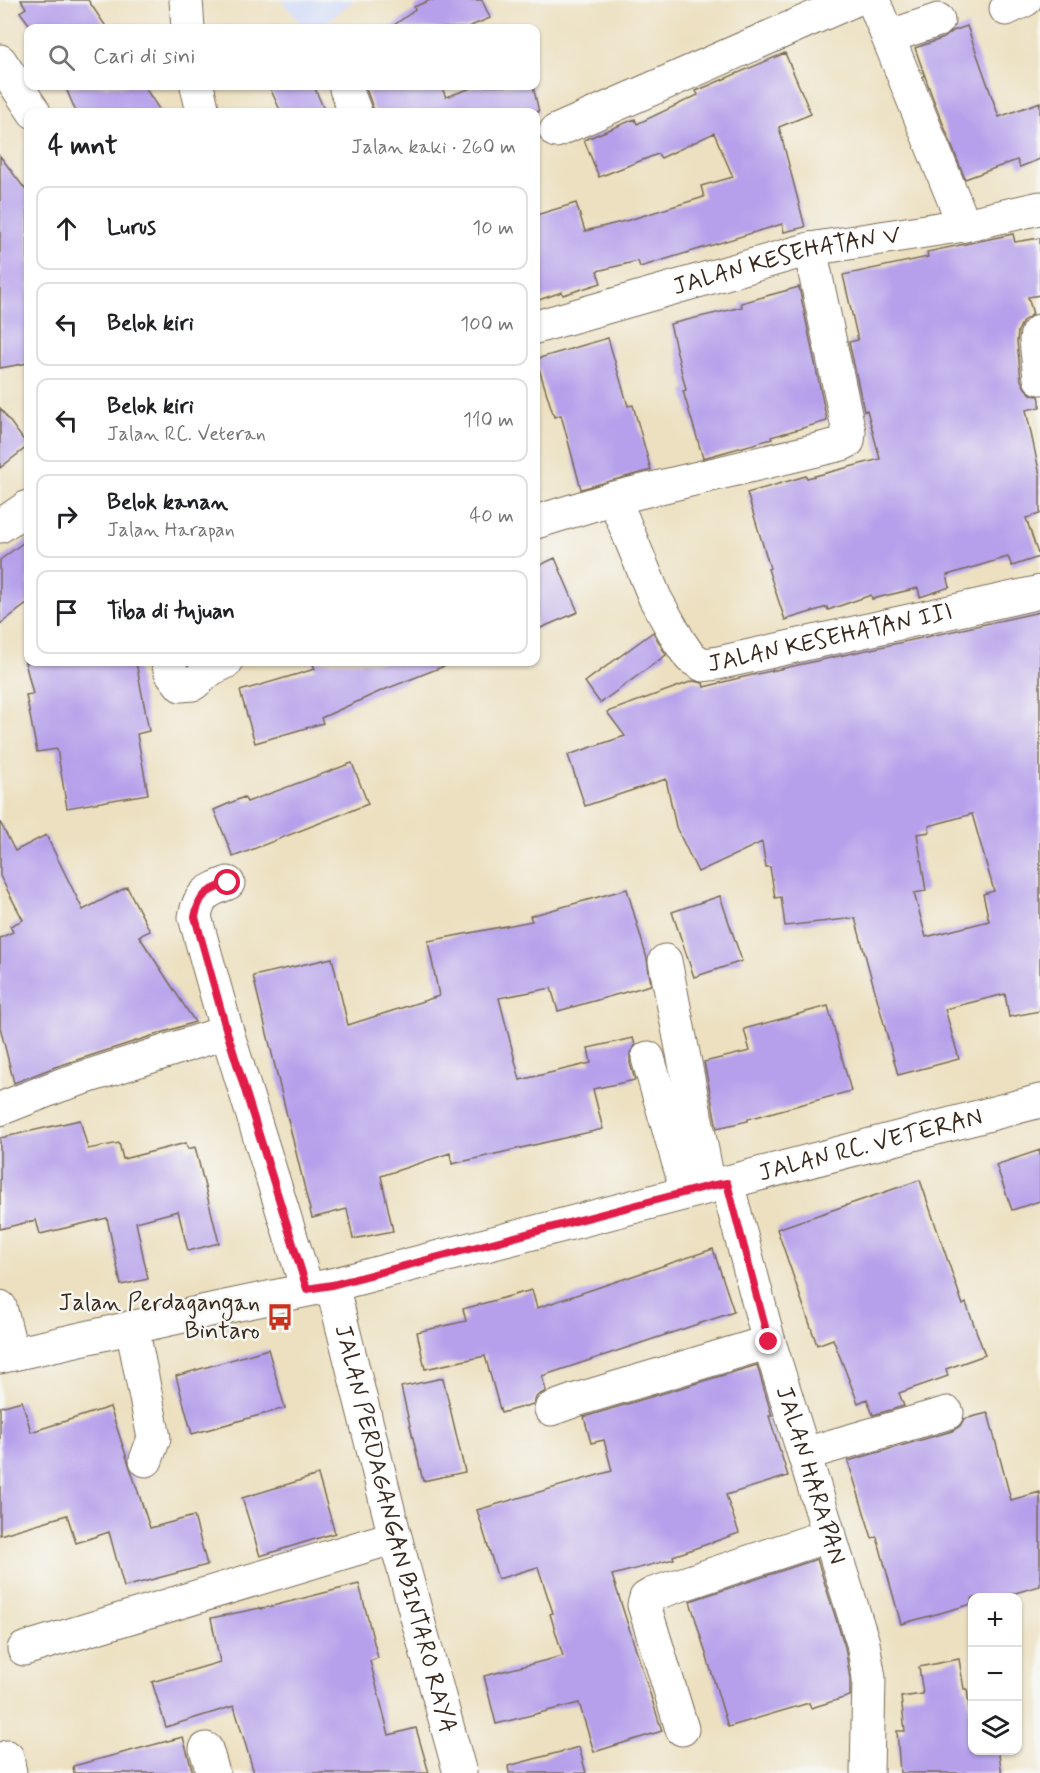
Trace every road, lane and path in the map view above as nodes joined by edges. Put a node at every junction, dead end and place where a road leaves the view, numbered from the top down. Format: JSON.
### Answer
{"nodes":[{"id":1,"x":186,"y":0,"type":"edge"},
{"id":2,"x":854,"y":0,"type":"edge"},
{"id":3,"x":873,"y":0,"type":"edge"},
{"id":4,"x":938,"y":20,"type":"dead end"},
{"id":5,"x":188,"y":24,"type":"edge"},
{"id":6,"x":888,"y":36,"type":"junction"},
{"id":7,"x":0,"y":62,"type":"edge"},
{"id":8,"x":198,"y":90,"type":"edge"},
{"id":9,"x":31,"y":108,"type":"edge"},
{"id":10,"x":202,"y":108,"type":"edge"},
{"id":11,"x":556,"y":131,"type":"dead end"},
{"id":12,"x":1040,"y":208,"type":"edge"},
{"id":13,"x":964,"y":225,"type":"junction"},
{"id":14,"x":810,"y":249,"type":"junction"},
{"id":15,"x":540,"y":326,"type":"edge"},
{"id":16,"x":1040,"y":331,"type":"edge"},
{"id":17,"x":1040,"y":378,"type":"edge"},
{"id":18,"x":614,"y":498,"type":"junction"},
{"id":19,"x":24,"y":510,"type":"edge"},
{"id":20,"x":540,"y":521,"type":"edge"},
{"id":21,"x":0,"y":526,"type":"edge"},
{"id":22,"x":1040,"y":592,"type":"edge"},
{"id":23,"x":169,"y":666,"type":"edge"},
{"id":24,"x":217,"y":666,"type":"edge"},
{"id":25,"x":228,"y":883,"type":"dead end"},
{"id":26,"x":665,"y":961,"type":"dead end"},
{"id":27,"x":227,"y":1032,"type":"junction"},
{"id":28,"x":648,"y":1058,"type":"dead end"},
{"id":29,"x":1040,"y":1101,"type":"edge"},
{"id":30,"x":0,"y":1109,"type":"edge"},
{"id":31,"x":708,"y":1187,"type":"junction"},
{"id":32,"x":319,"y":1287,"type":"junction"},
{"id":33,"x":0,"y":1307,"type":"edge"},
{"id":34,"x":132,"y":1327,"type":"junction"},
{"id":35,"x":769,"y":1342,"type":"junction"},
{"id":36,"x":6,"y":1355,"type":"edge"},
{"id":37,"x":551,"y":1409,"type":"dead end"},
{"id":38,"x":947,"y":1413,"type":"dead end"},
{"id":39,"x":804,"y":1454,"type":"junction"},
{"id":40,"x":146,"y":1460,"type":"dead end"},
{"id":41,"x":830,"y":1535,"type":"junction"},
{"id":42,"x":395,"y":1537,"type":"junction"},
{"id":43,"x":24,"y":1648,"type":"dead end"},
{"id":44,"x":682,"y":1729,"type":"dead end"},
{"id":45,"x":460,"y":1773,"type":"edge"},
{"id":46,"x":867,"y":1773,"type":"edge"}],
"edges":[{"from":1,"to":5,"type":"street"},
{"from":2,"to":11,"type":"street"},
{"from":3,"to":6,"type":"street"},
{"from":4,"to":6,"type":"street"},
{"from":6,"to":13,"type":"street"},
{"from":7,"to":9,"type":"street"},
{"from":8,"to":10,"type":"street"},
{"from":12,"to":13,"type":"street","name":"JALAN KESEHATAN V"},
{"from":13,"to":14,"type":"street","name":"JALAN KESEHATAN V"},
{"from":14,"to":15,"type":"street","name":"JALAN KESEHATAN V"},
{"from":14,"to":18,"type":"street"},
{"from":16,"to":17,"type":"street"},
{"from":18,"to":20,"type":"street"},
{"from":18,"to":22,"type":"street","name":"JALAN KESEHATAN III"},
{"from":19,"to":21,"type":"street"},
{"from":23,"to":24,"type":"street"},
{"from":25,"to":27,"type":"street","name":"JALAN PERDAGANGAN BINTARO RAYA"},
{"from":26,"to":31,"type":"street"},
{"from":27,"to":30,"type":"street"},
{"from":27,"to":32,"type":"street","name":"JALAN PERDAGANGAN BINTARO RAYA"},
{"from":28,"to":31,"type":"street"},
{"from":29,"to":31,"type":"street","name":"JALAN RC. VETERAN"},
{"from":31,"to":32,"type":"street","name":"JALAN RC. VETERAN"},
{"from":31,"to":35,"type":"street","name":"JALAN HARAPAN"},
{"from":32,"to":34,"type":"street","name":"JALAN RC. VETERAN"},
{"from":32,"to":42,"type":"street","name":"JALAN PERDAGANGAN BINTARO RAYA"},
{"from":33,"to":36,"type":"street"},
{"from":34,"to":36,"type":"street","name":"JALAN RC. VETERAN"},
{"from":34,"to":40,"type":"street"},
{"from":35,"to":37,"type":"street"},
{"from":35,"to":39,"type":"street","name":"JALAN HARAPAN"},
{"from":38,"to":39,"type":"street"},
{"from":39,"to":41,"type":"street","name":"JALAN HARAPAN"},
{"from":41,"to":44,"type":"street"},
{"from":41,"to":46,"type":"street","name":"JALAN HARAPAN"},
{"from":42,"to":43,"type":"street"},
{"from":42,"to":45,"type":"street","name":"JALAN PERDAGANGAN BINTARO RAYA"}]}
